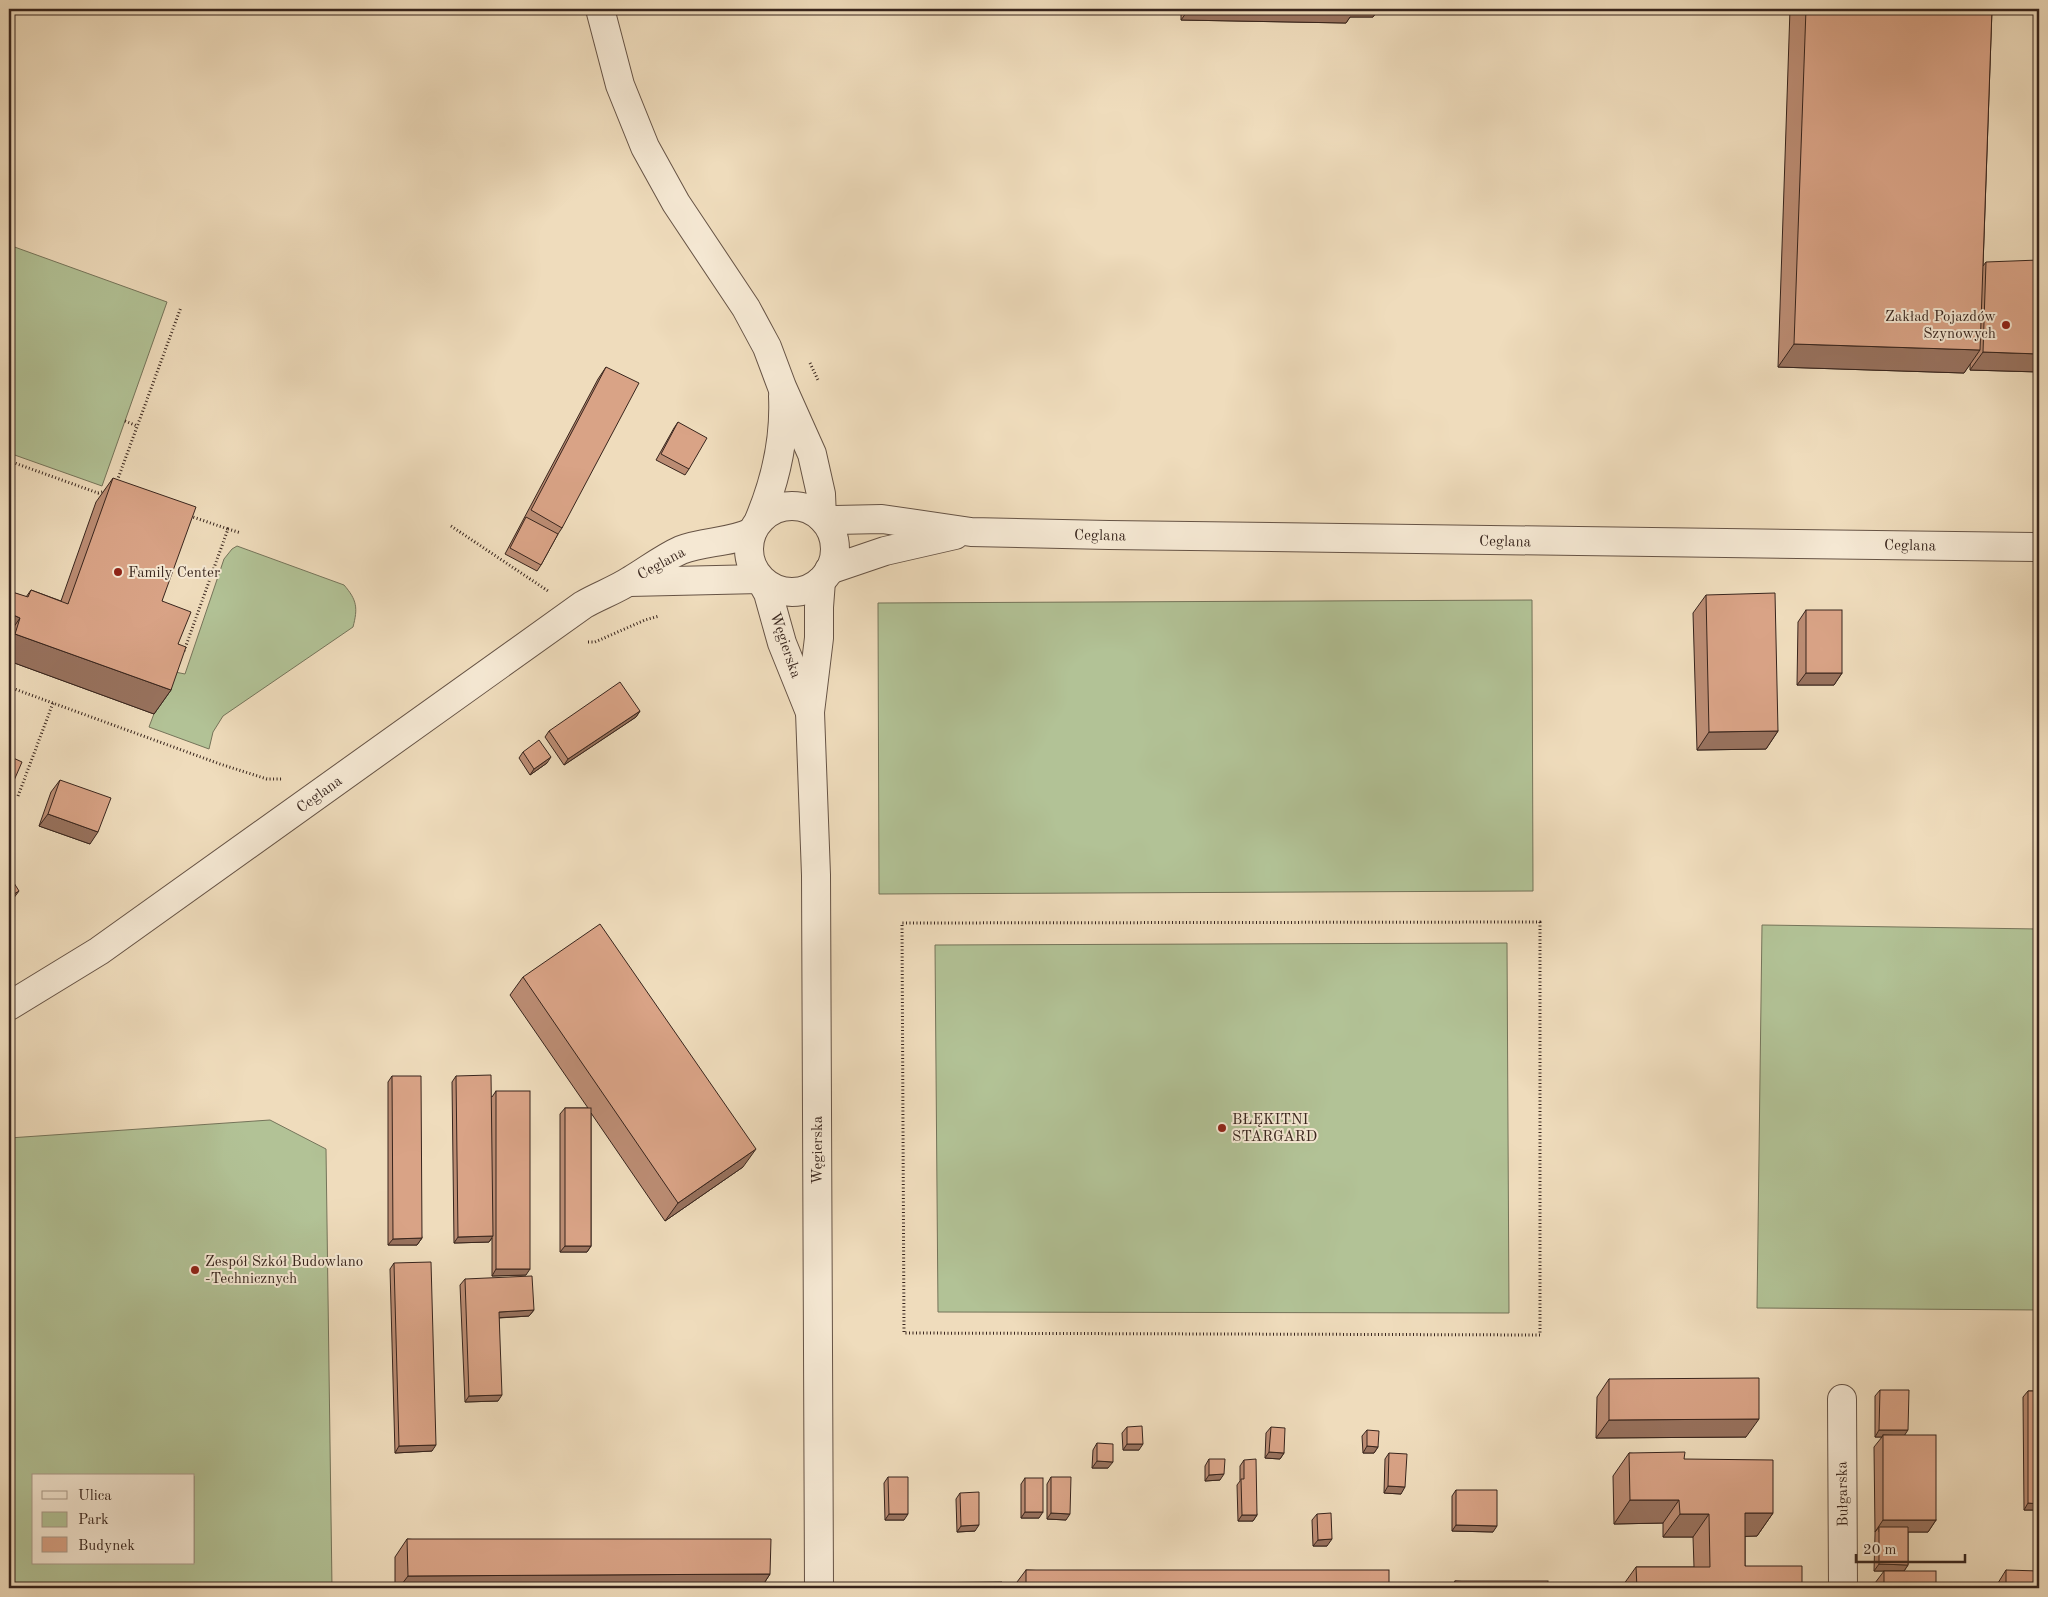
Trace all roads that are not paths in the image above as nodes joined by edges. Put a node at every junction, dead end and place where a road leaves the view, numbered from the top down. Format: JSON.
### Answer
{"nodes":[{"id":1,"x":600,"y":9,"type":"edge"},
{"id":2,"x":782,"y":387,"type":"junction"},
{"id":3,"x":822,"y":518,"type":"junction"},
{"id":4,"x":756,"y":526,"type":"junction"},
{"id":5,"x":971,"y":532,"type":"junction"},
{"id":6,"x":2039,"y":547,"type":"edge"},
{"id":7,"x":825,"y":576,"type":"junction"},
{"id":8,"x":760,"y":579,"type":"junction"},
{"id":9,"x":629,"y":582,"type":"junction"},
{"id":10,"x":810,"y":712,"type":"junction"},
{"id":11,"x":9,"y":1006,"type":"edge"},
{"id":12,"x":1842,"y":1399,"type":"dead end"},
{"id":13,"x":819,"y":1588,"type":"edge"},
{"id":14,"x":1843,"y":1588,"type":"edge"}],
"edges":[{"from":1,"to":2,"type":"street"},
{"from":2,"to":3,"type":"street"},
{"from":2,"to":4,"type":"street"},
{"from":3,"to":4,"type":"street"},
{"from":3,"to":5,"type":"street","name":"Ceglana"},
{"from":3,"to":7,"type":"street"},
{"from":4,"to":8,"type":"street"},
{"from":4,"to":9,"type":"street","name":"Ceglana"},
{"from":5,"to":6,"type":"street","name":"Ceglana"},
{"from":5,"to":7,"type":"street","name":"Ceglana"},
{"from":7,"to":8,"type":"street"},
{"from":7,"to":10,"type":"street","name":"Węgierska"},
{"from":8,"to":9,"type":"street","name":"Ceglana"},
{"from":8,"to":10,"type":"street","name":"Węgierska"},
{"from":9,"to":11,"type":"street","name":"Ceglana"},
{"from":10,"to":13,"type":"street","name":"Węgierska"},
{"from":12,"to":14,"type":"street","name":"Bułgarska"}]}
